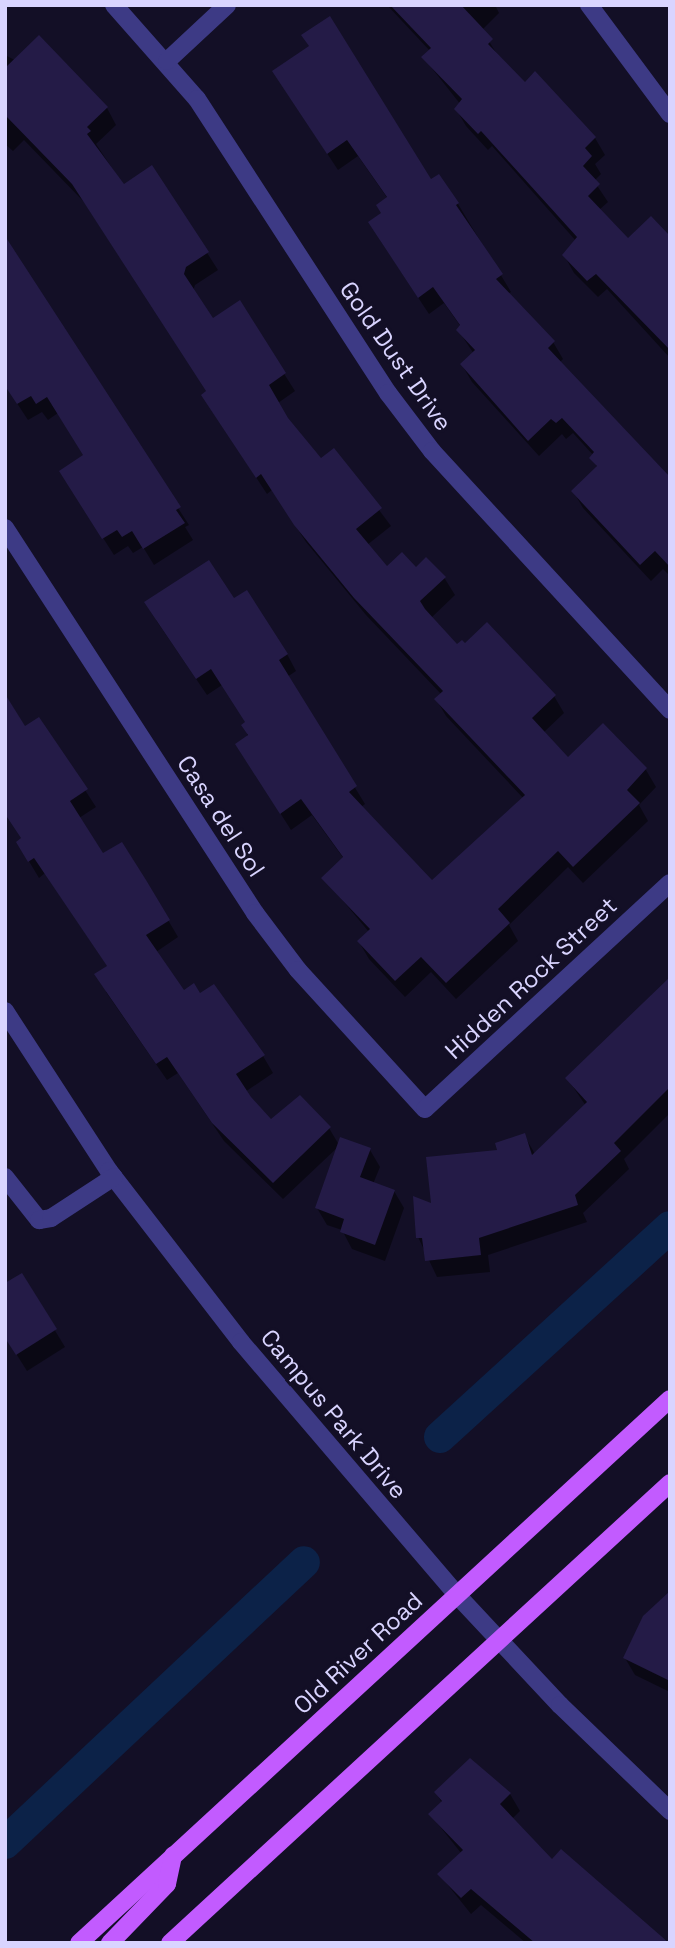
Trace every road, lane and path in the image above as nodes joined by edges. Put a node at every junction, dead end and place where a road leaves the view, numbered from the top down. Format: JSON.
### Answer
{"nodes":[{"id":1,"x":114,"y":5,"type":"edge"},
{"id":2,"x":227,"y":5,"type":"edge"},
{"id":3,"x":589,"y":5,"type":"edge"},
{"id":4,"x":167,"y":61,"type":"junction"},
{"id":5,"x":670,"y":114,"type":"edge"},
{"id":6,"x":5,"y":528,"type":"edge"},
{"id":7,"x":670,"y":710,"type":"edge"},
{"id":8,"x":670,"y":883,"type":"edge"},
{"id":9,"x":5,"y":1011,"type":"edge"},
{"id":10,"x":425,"y":1109,"type":"joint"},
{"id":11,"x":5,"y":1177,"type":"edge"},
{"id":12,"x":114,"y":1177,"type":"junction"},
{"id":13,"x":670,"y":1399,"type":"edge"},
{"id":14,"x":670,"y":1483,"type":"edge"},
{"id":15,"x":457,"y":1595,"type":"junction"},
{"id":16,"x":498,"y":1640,"type":"junction"},
{"id":17,"x":670,"y":1811,"type":"edge"},
{"id":18,"x":173,"y":1857,"type":"junction"},
{"id":19,"x":79,"y":1943,"type":"edge"},
{"id":20,"x":110,"y":1943,"type":"edge"},
{"id":21,"x":170,"y":1943,"type":"edge"}],
"edges":[{"from":1,"to":4,"type":"street","name":"Gold Dust Drive"},
{"from":2,"to":4,"type":"street"},
{"from":3,"to":5,"type":"street"},
{"from":4,"to":7,"type":"street","name":"Gold Dust Drive"},
{"from":6,"to":10,"type":"street","name":"Casa del Sol"},
{"from":8,"to":10,"type":"street","name":"Hidden Rock Street"},
{"from":9,"to":12,"type":"street","name":"Campus Park Drive"},
{"from":11,"to":12,"type":"street"},
{"from":12,"to":15,"type":"street","name":"Campus Park Drive"},
{"from":13,"to":15,"type":"main road","name":"Old River Road"},
{"from":14,"to":16,"type":"main road"},
{"from":15,"to":16,"type":"street","name":"Campus Park Drive"},
{"from":15,"to":18,"type":"main road","name":"Old River Road"},
{"from":16,"to":17,"type":"street","name":"Campus Park Drive"},
{"from":16,"to":21,"type":"main road"},
{"from":18,"to":19,"type":"main road","name":"Old River Road"},
{"from":18,"to":20,"type":"main road"}]}
